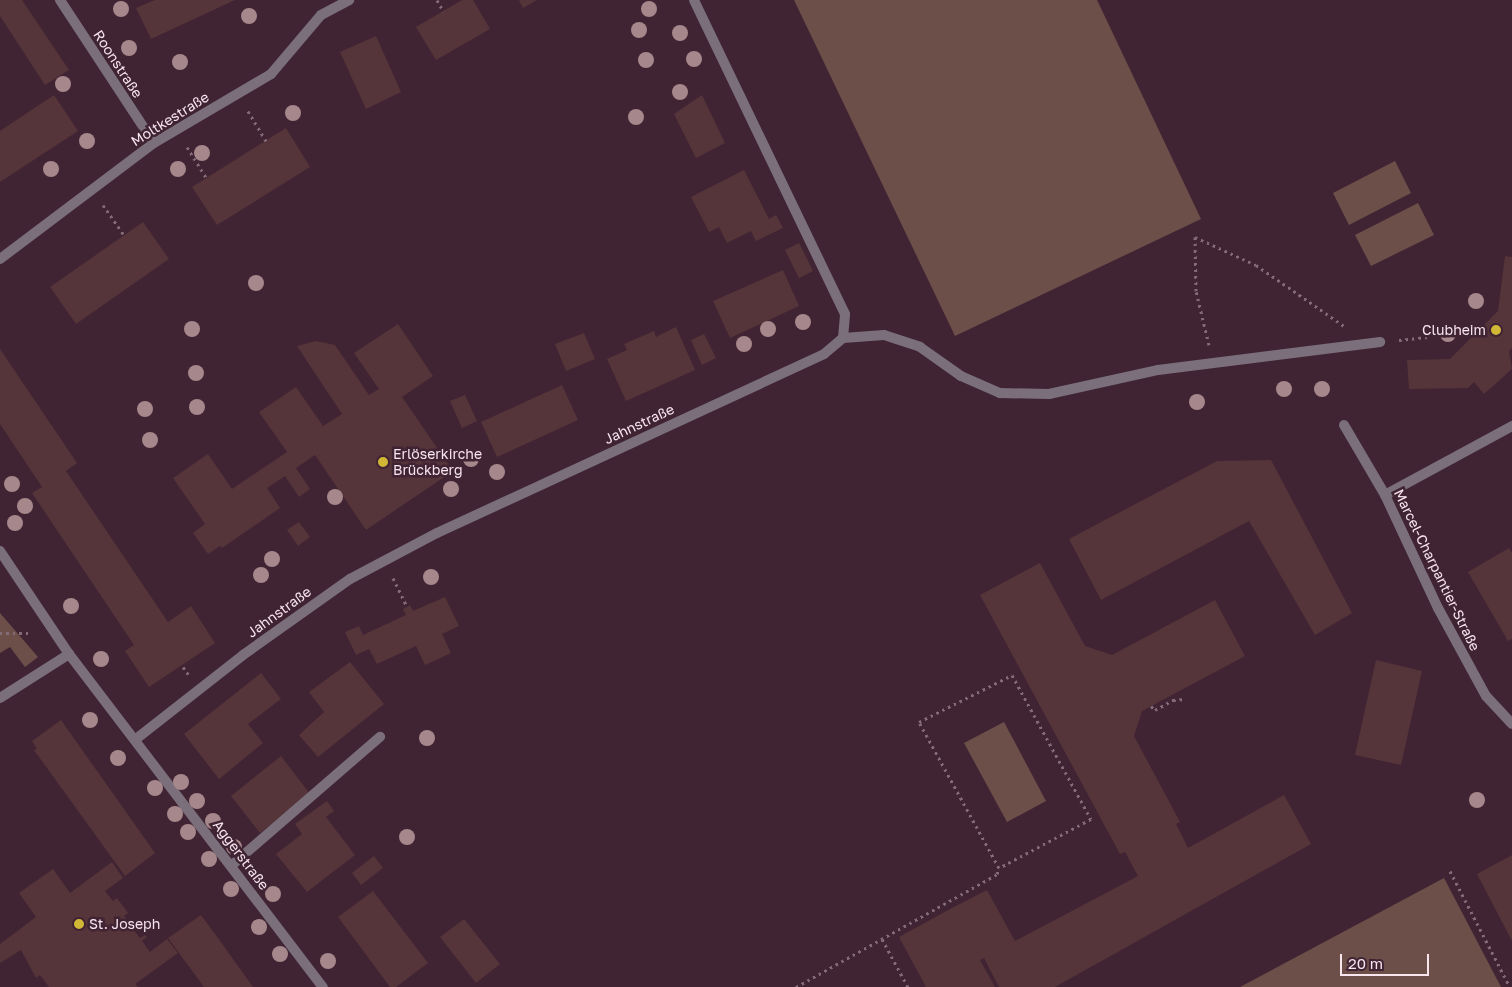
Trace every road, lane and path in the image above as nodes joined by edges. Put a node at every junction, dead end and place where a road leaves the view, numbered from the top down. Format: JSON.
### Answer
{"nodes":[{"id":1,"x":60,"y":0,"type":"edge"},
{"id":2,"x":349,"y":0,"type":"edge"},
{"id":3,"x":437,"y":0,"type":"edge"},
{"id":4,"x":694,"y":0,"type":"edge"},
{"id":5,"x":443,"y":11,"type":"dead end"},
{"id":6,"x":237,"y":94,"type":"junction"},
{"id":7,"x":176,"y":130,"type":"junction"},
{"id":8,"x":266,"y":140,"type":"dead end"},
{"id":9,"x":154,"y":143,"type":"junction"},
{"id":10,"x":206,"y":178,"type":"dead end"},
{"id":11,"x":92,"y":189,"type":"junction"},
{"id":12,"x":124,"y":235,"type":"dead end"},
{"id":13,"x":0,"y":259,"type":"edge"},
{"id":14,"x":1428,"y":337,"type":"dead end"},
{"id":15,"x":843,"y":338,"type":"junction"},
{"id":16,"x":1380,"y":342,"type":"junction"},
{"id":17,"x":1214,"y":362,"type":"junction"},
{"id":18,"x":1344,"y":425,"type":"dead end"},
{"id":19,"x":1512,"y":426,"type":"edge"},
{"id":20,"x":1385,"y":494,"type":"junction"},
{"id":21,"x":0,"y":551,"type":"edge"},
{"id":22,"x":384,"y":560,"type":"junction"},
{"id":23,"x":406,"y":607,"type":"dead end"},
{"id":24,"x":69,"y":654,"type":"junction"},
{"id":25,"x":0,"y":698,"type":"edge"},
{"id":26,"x":1186,"y":699,"type":"dead end"},
{"id":27,"x":1151,"y":706,"type":"dead end"},
{"id":28,"x":1512,"y":724,"type":"edge"},
{"id":29,"x":380,"y":737,"type":"dead end"},
{"id":30,"x":136,"y":739,"type":"junction"},
{"id":31,"x":232,"y":866,"type":"junction"},
{"id":32,"x":998,"y":868,"type":"junction"},
{"id":33,"x":1450,"y":871,"type":"dead end"},
{"id":34,"x":882,"y":939,"type":"junction"},
{"id":35,"x":323,"y":987,"type":"edge"},
{"id":36,"x":796,"y":987,"type":"edge"},
{"id":37,"x":908,"y":987,"type":"edge"},
{"id":38,"x":1510,"y":987,"type":"edge"}],
"edges":[{"from":1,"to":9,"type":"street","name":"Roonstraße"},
{"from":2,"to":6,"type":"street","name":"Moltkestraße"},
{"from":3,"to":5,"type":"path"},
{"from":4,"to":15,"type":"street"},
{"from":6,"to":7,"type":"street","name":"Moltkestraße"},
{"from":6,"to":8,"type":"path"},
{"from":7,"to":9,"type":"street","name":"Moltkestraße"},
{"from":7,"to":10,"type":"path"},
{"from":9,"to":11,"type":"street","name":"Moltkestraße"},
{"from":11,"to":12,"type":"path"},
{"from":11,"to":13,"type":"street","name":"Moltkestraße"},
{"from":14,"to":16,"type":"path"},
{"from":15,"to":17,"type":"street"},
{"from":15,"to":22,"type":"street","name":"Jahnstraße"},
{"from":16,"to":17,"type":"street"},
{"from":16,"to":17,"type":"path"},
{"from":18,"to":20,"type":"street","name":"Marcel-Charpantier-Straße"},
{"from":19,"to":20,"type":"street"},
{"from":20,"to":28,"type":"street","name":"Marcel-Charpantier-Straße"},
{"from":21,"to":24,"type":"street","name":"Aggerstraße"},
{"from":22,"to":23,"type":"path"},
{"from":22,"to":30,"type":"street","name":"Jahnstraße"},
{"from":24,"to":25,"type":"street"},
{"from":24,"to":30,"type":"street","name":"Aggerstraße"},
{"from":26,"to":27,"type":"path"},
{"from":29,"to":31,"type":"street"},
{"from":30,"to":31,"type":"street","name":"Aggerstraße"},
{"from":31,"to":35,"type":"street","name":"Aggerstraße"},
{"from":32,"to":32,"type":"path"},
{"from":32,"to":34,"type":"path"},
{"from":33,"to":38,"type":"path"},
{"from":34,"to":36,"type":"path"},
{"from":34,"to":37,"type":"path"}]}
